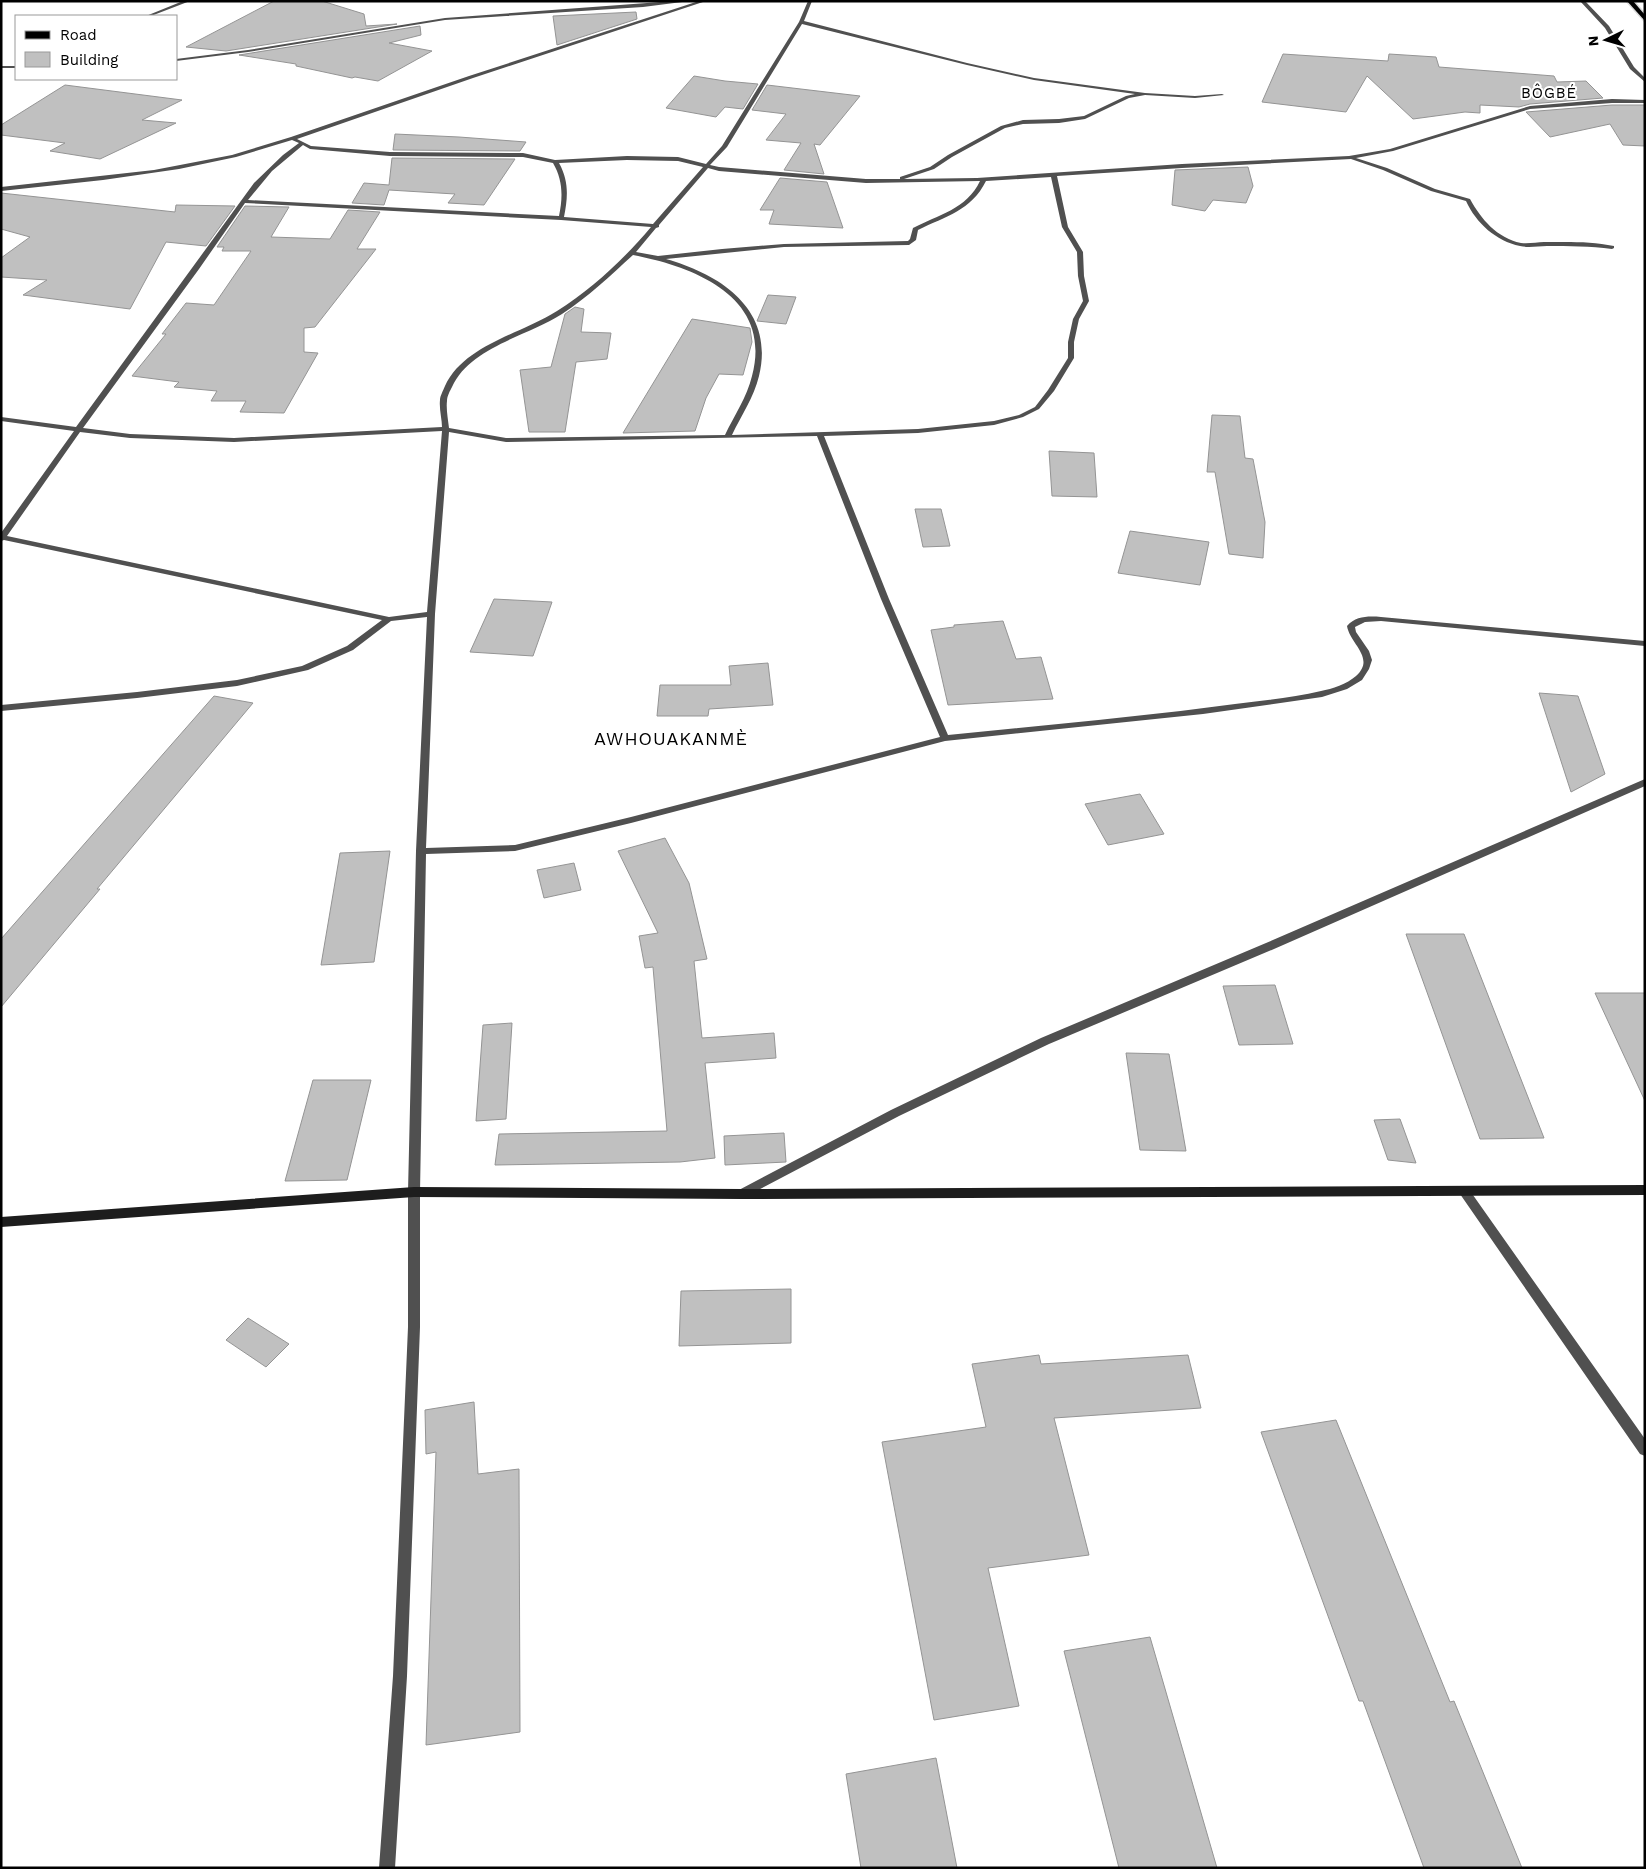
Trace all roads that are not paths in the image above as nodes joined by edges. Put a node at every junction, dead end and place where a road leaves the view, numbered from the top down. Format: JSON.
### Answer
{"nodes":[{"id":1,"x":188,"y":1,"type":"edge"},
{"id":2,"x":688,"y":1,"type":"edge"},
{"id":3,"x":704,"y":1,"type":"edge"},
{"id":4,"x":810,"y":1,"type":"edge"},
{"id":5,"x":1582,"y":1,"type":"edge"},
{"id":6,"x":1630,"y":1,"type":"edge"},
{"id":7,"x":151,"y":15,"type":"edge"},
{"id":8,"x":1645,"y":19,"type":"edge"},
{"id":9,"x":801,"y":22,"type":"junction"},
{"id":10,"x":178,"y":60,"type":"edge"},
{"id":11,"x":15,"y":67,"type":"edge"},
{"id":12,"x":1,"y":68,"type":"edge"},
{"id":13,"x":1645,"y":81,"type":"edge"},
{"id":14,"x":1145,"y":94,"type":"junction"},
{"id":15,"x":1222,"y":94,"type":"dead end"},
{"id":16,"x":1645,"y":102,"type":"edge"},
{"id":17,"x":294,"y":139,"type":"junction"},
{"id":18,"x":302,"y":144,"type":"junction"},
{"id":19,"x":1350,"y":158,"type":"junction"},
{"id":20,"x":554,"y":162,"type":"junction"},
{"id":21,"x":706,"y":166,"type":"junction"},
{"id":22,"x":1054,"y":176,"type":"junction"},
{"id":23,"x":984,"y":179,"type":"junction"},
{"id":24,"x":890,"y":182,"type":"junction"},
{"id":25,"x":1,"y":189,"type":"edge"},
{"id":26,"x":244,"y":201,"type":"junction"},
{"id":27,"x":561,"y":218,"type":"junction"},
{"id":28,"x":657,"y":226,"type":"junction"},
{"id":29,"x":1612,"y":247,"type":"dead end"},
{"id":30,"x":632,"y":254,"type":"junction"},
{"id":31,"x":659,"y":258,"type":"junction"},
{"id":32,"x":1,"y":419,"type":"edge"},
{"id":33,"x":78,"y":429,"type":"junction"},
{"id":34,"x":446,"y":429,"type":"junction"},
{"id":35,"x":820,"y":434,"type":"junction"},
{"id":36,"x":727,"y":436,"type":"junction"},
{"id":37,"x":2,"y":538,"type":"edge"},
{"id":38,"x":431,"y":614,"type":"junction"},
{"id":39,"x":389,"y":619,"type":"junction"},
{"id":40,"x":1645,"y":644,"type":"edge"},
{"id":41,"x":1,"y":708,"type":"edge"},
{"id":42,"x":945,"y":738,"type":"junction"},
{"id":43,"x":1645,"y":782,"type":"edge"},
{"id":44,"x":421,"y":851,"type":"junction"},
{"id":45,"x":1645,"y":1190,"type":"edge"},
{"id":46,"x":1464,"y":1191,"type":"junction"},
{"id":47,"x":414,"y":1192,"type":"junction"},
{"id":48,"x":742,"y":1194,"type":"junction"},
{"id":49,"x":1,"y":1222,"type":"edge"},
{"id":50,"x":1645,"y":1450,"type":"edge"},
{"id":51,"x":387,"y":1868,"type":"edge"}],
"edges":[{"from":1,"to":7,"type":"street"},
{"from":2,"to":10,"type":"street"},
{"from":3,"to":17,"type":"street"},
{"from":4,"to":9,"type":"street"},
{"from":5,"to":13,"type":"street"},
{"from":6,"to":8,"type":"main road"},
{"from":9,"to":14,"type":"street"},
{"from":9,"to":21,"type":"street"},
{"from":11,"to":12,"type":"street"},
{"from":14,"to":15,"type":"street"},
{"from":14,"to":24,"type":"street"},
{"from":16,"to":19,"type":"street"},
{"from":17,"to":18,"type":"street"},
{"from":17,"to":25,"type":"street"},
{"from":18,"to":20,"type":"street"},
{"from":18,"to":26,"type":"street"},
{"from":19,"to":22,"type":"street"},
{"from":19,"to":29,"type":"street"},
{"from":20,"to":21,"type":"street"},
{"from":20,"to":27,"type":"street"},
{"from":21,"to":24,"type":"street"},
{"from":21,"to":28,"type":"street"},
{"from":22,"to":23,"type":"street"},
{"from":22,"to":35,"type":"street"},
{"from":23,"to":24,"type":"street"},
{"from":23,"to":31,"type":"street"},
{"from":26,"to":27,"type":"street"},
{"from":26,"to":33,"type":"street"},
{"from":27,"to":28,"type":"street"},
{"from":28,"to":30,"type":"street"},
{"from":30,"to":31,"type":"street"},
{"from":30,"to":34,"type":"street"},
{"from":31,"to":36,"type":"street"},
{"from":32,"to":33,"type":"street"},
{"from":33,"to":34,"type":"street"},
{"from":33,"to":37,"type":"street"},
{"from":34,"to":36,"type":"street"},
{"from":34,"to":38,"type":"street"},
{"from":35,"to":36,"type":"street"},
{"from":35,"to":42,"type":"street"},
{"from":37,"to":39,"type":"street"},
{"from":38,"to":39,"type":"street"},
{"from":38,"to":44,"type":"street"},
{"from":39,"to":41,"type":"street"},
{"from":40,"to":42,"type":"street"},
{"from":42,"to":44,"type":"street"},
{"from":43,"to":48,"type":"street"},
{"from":44,"to":47,"type":"street"},
{"from":45,"to":46,"type":"main road"},
{"from":46,"to":48,"type":"main road"},
{"from":46,"to":50,"type":"street"},
{"from":47,"to":48,"type":"main road"},
{"from":47,"to":49,"type":"main road"},
{"from":47,"to":51,"type":"street"}]}
